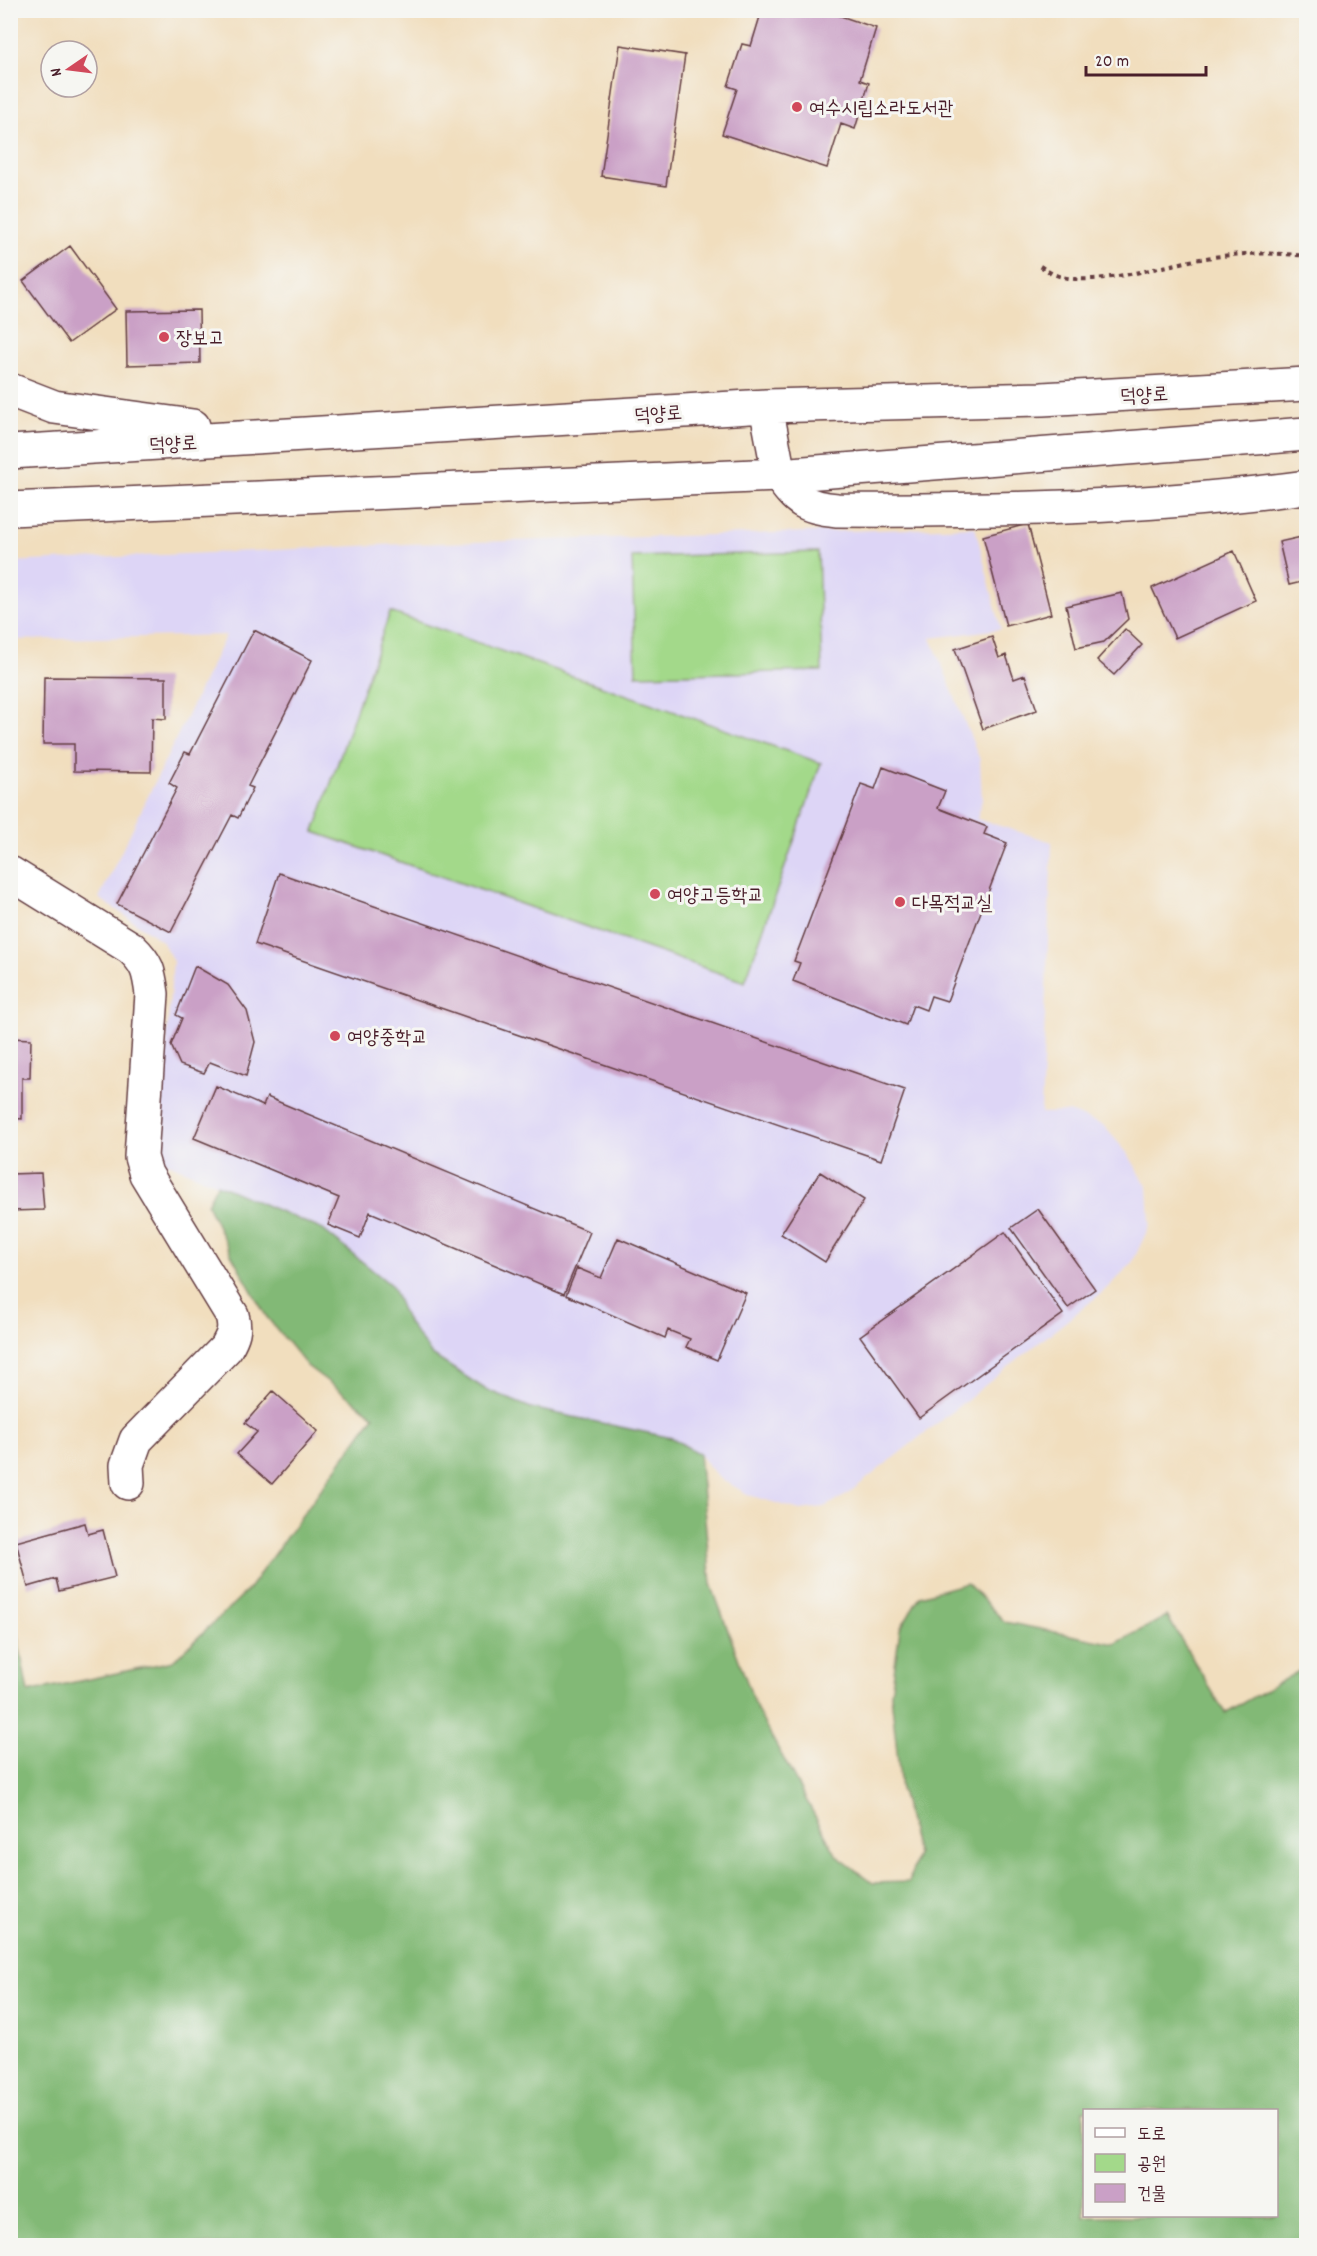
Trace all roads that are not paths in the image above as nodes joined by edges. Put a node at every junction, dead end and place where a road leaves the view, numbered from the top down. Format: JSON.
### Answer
{"nodes":[{"id":1,"x":1306,"y":384,"type":"edge"},
{"id":2,"x":10,"y":390,"type":"edge"},
{"id":3,"x":766,"y":406,"type":"junction"},
{"id":4,"x":1306,"y":434,"type":"edge"},
{"id":5,"x":275,"y":437,"type":"junction"},
{"id":6,"x":10,"y":452,"type":"edge"},
{"id":7,"x":779,"y":475,"type":"junction"},
{"id":8,"x":1306,"y":487,"type":"edge"},
{"id":9,"x":10,"y":509,"type":"edge"},
{"id":10,"x":10,"y":873,"type":"edge"},
{"id":11,"x":128,"y":1483,"type":"dead end"}],
"edges":[{"from":1,"to":3,"type":"main road","name":"덕양로"},
{"from":2,"to":5,"type":"main road"},
{"from":3,"to":5,"type":"main road","name":"덕양로"},
{"from":3,"to":7,"type":"main road"},
{"from":4,"to":7,"type":"main road"},
{"from":5,"to":6,"type":"main road","name":"덕양로"},
{"from":7,"to":8,"type":"main road"},
{"from":7,"to":9,"type":"main road"},
{"from":10,"to":11,"type":"main road"}]}
